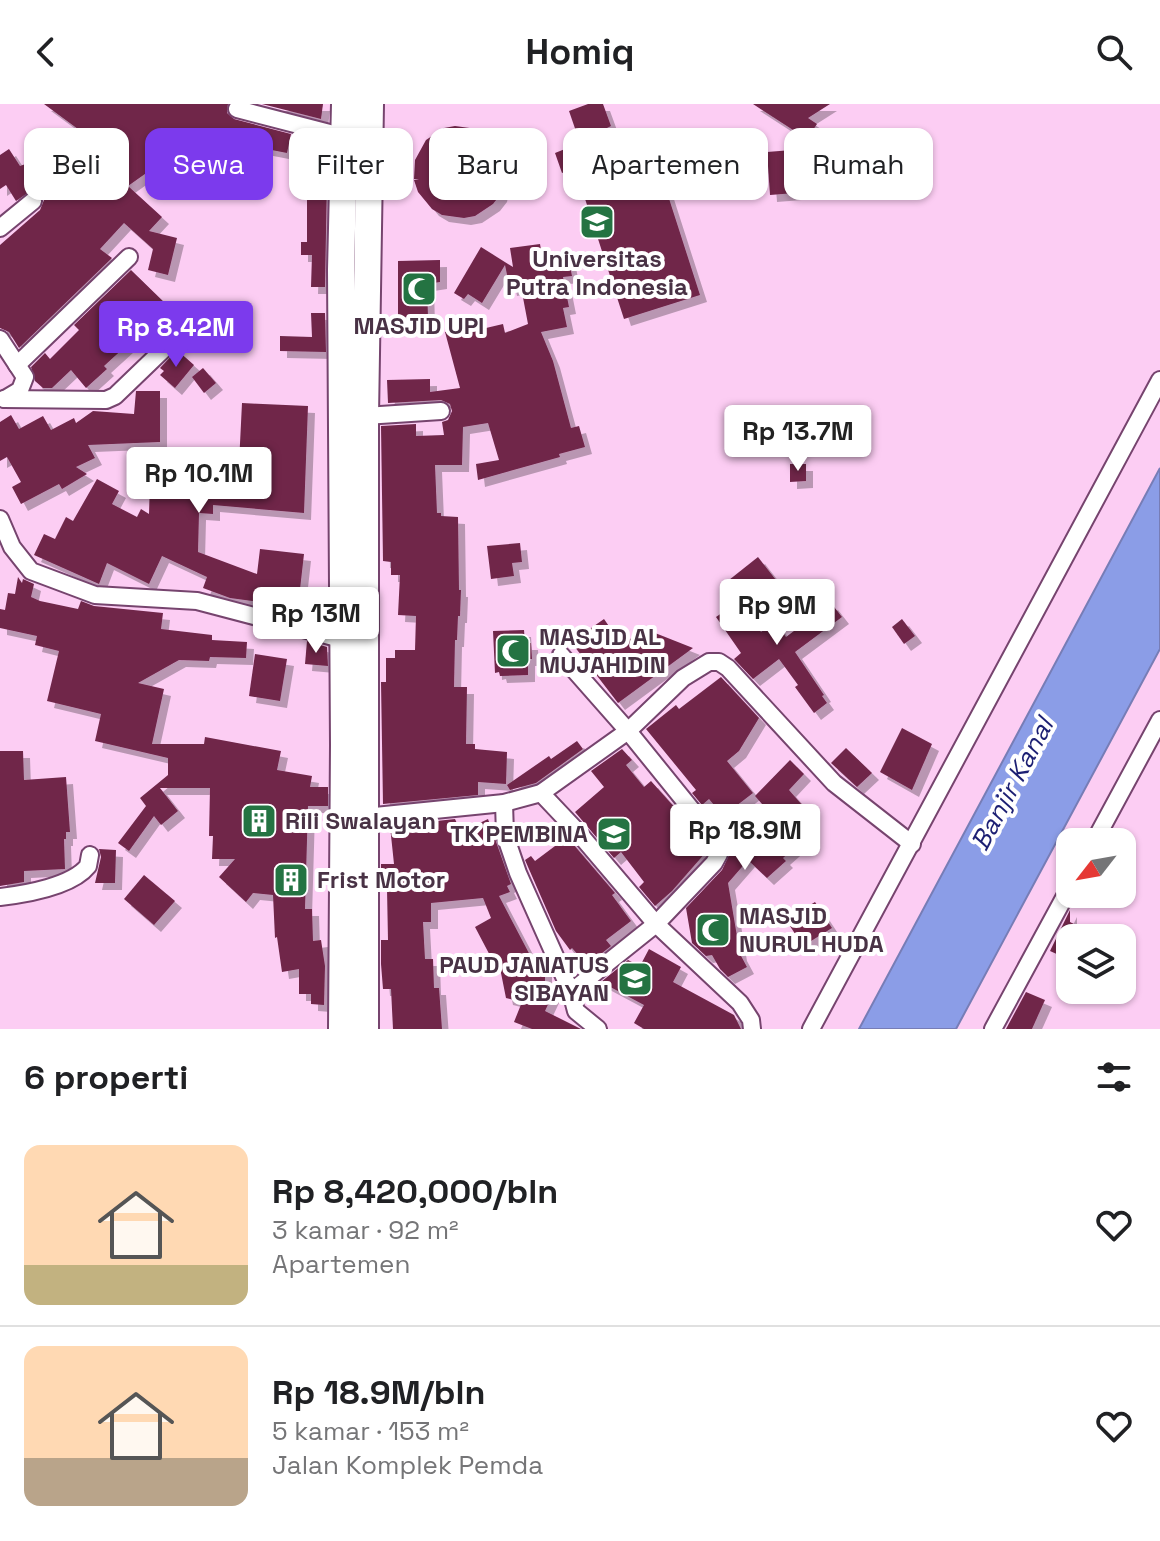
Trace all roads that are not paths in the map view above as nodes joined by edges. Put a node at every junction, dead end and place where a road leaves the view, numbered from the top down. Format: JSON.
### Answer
{"nodes":[{"id":1,"x":345,"y":104,"type":"edge"},
{"id":2,"x":370,"y":104,"type":"edge"},
{"id":3,"x":237,"y":109,"type":"dead end"},
{"id":4,"x":310,"y":128,"type":"edge"},
{"id":5,"x":345,"y":128,"type":"edge"},
{"id":6,"x":343,"y":200,"type":"edge"},
{"id":7,"x":33,"y":201,"type":"dead end"},
{"id":8,"x":0,"y":228,"type":"edge"},
{"id":9,"x":129,"y":257,"type":"dead end"},
{"id":10,"x":368,"y":269,"type":"junction"},
{"id":11,"x":341,"y":270,"type":"junction"},
{"id":12,"x":0,"y":339,"type":"edge"},
{"id":13,"x":167,"y":346,"type":"dead end"},
{"id":14,"x":17,"y":365,"type":"junction"},
{"id":15,"x":1160,"y":380,"type":"edge"},
{"id":16,"x":2,"y":400,"type":"edge"},
{"id":17,"x":441,"y":411,"type":"dead end"},
{"id":18,"x":365,"y":416,"type":"junction"},
{"id":19,"x":0,"y":519,"type":"edge"},
{"id":20,"x":341,"y":639,"type":"junction"},
{"id":21,"x":561,"y":655,"type":"dead end"},
{"id":22,"x":1160,"y":720,"type":"edge"},
{"id":23,"x":628,"y":731,"type":"junction"},
{"id":24,"x":541,"y":793,"type":"junction"},
{"id":25,"x":504,"y":803,"type":"junction"},
{"id":26,"x":365,"y":817,"type":"junction"},
{"id":27,"x":1102,"y":828,"type":"edge"},
{"id":28,"x":912,"y":844,"type":"junction"},
{"id":29,"x":90,"y":855,"type":"dead end"},
{"id":30,"x":0,"y":897,"type":"edge"},
{"id":31,"x":1059,"y":908,"type":"edge"},
{"id":32,"x":656,"y":924,"type":"junction"},
{"id":33,"x":571,"y":992,"type":"junction"},
{"id":34,"x":342,"y":1029,"type":"edge"},
{"id":35,"x":365,"y":1029,"type":"edge"},
{"id":36,"x":598,"y":1029,"type":"edge"},
{"id":37,"x":752,"y":1029,"type":"edge"},
{"id":38,"x":811,"y":1029,"type":"edge"},
{"id":39,"x":993,"y":1029,"type":"edge"}],
"edges":[{"from":1,"to":5,"type":"main road"},
{"from":2,"to":10,"type":"main road"},
{"from":3,"to":4,"type":"street"},
{"from":6,"to":11,"type":"main road"},
{"from":7,"to":8,"type":"street"},
{"from":9,"to":14,"type":"street"},
{"from":10,"to":11,"type":"main road"},
{"from":10,"to":18,"type":"main road"},
{"from":11,"to":20,"type":"main road"},
{"from":12,"to":14,"type":"street"},
{"from":13,"to":16,"type":"street"},
{"from":14,"to":16,"type":"street"},
{"from":15,"to":28,"type":"street"},
{"from":17,"to":18,"type":"street"},
{"from":18,"to":26,"type":"main road"},
{"from":19,"to":20,"type":"street"},
{"from":20,"to":34,"type":"main road"},
{"from":21,"to":23,"type":"street"},
{"from":22,"to":27,"type":"street"},
{"from":23,"to":24,"type":"street"},
{"from":23,"to":28,"type":"street"},
{"from":23,"to":32,"type":"street"},
{"from":24,"to":25,"type":"street"},
{"from":24,"to":32,"type":"street"},
{"from":25,"to":26,"type":"street"},
{"from":25,"to":33,"type":"street"},
{"from":26,"to":35,"type":"main road"},
{"from":28,"to":38,"type":"street"},
{"from":29,"to":30,"type":"street"},
{"from":31,"to":39,"type":"street"},
{"from":32,"to":33,"type":"street"},
{"from":32,"to":37,"type":"street"},
{"from":33,"to":36,"type":"street"}]}
